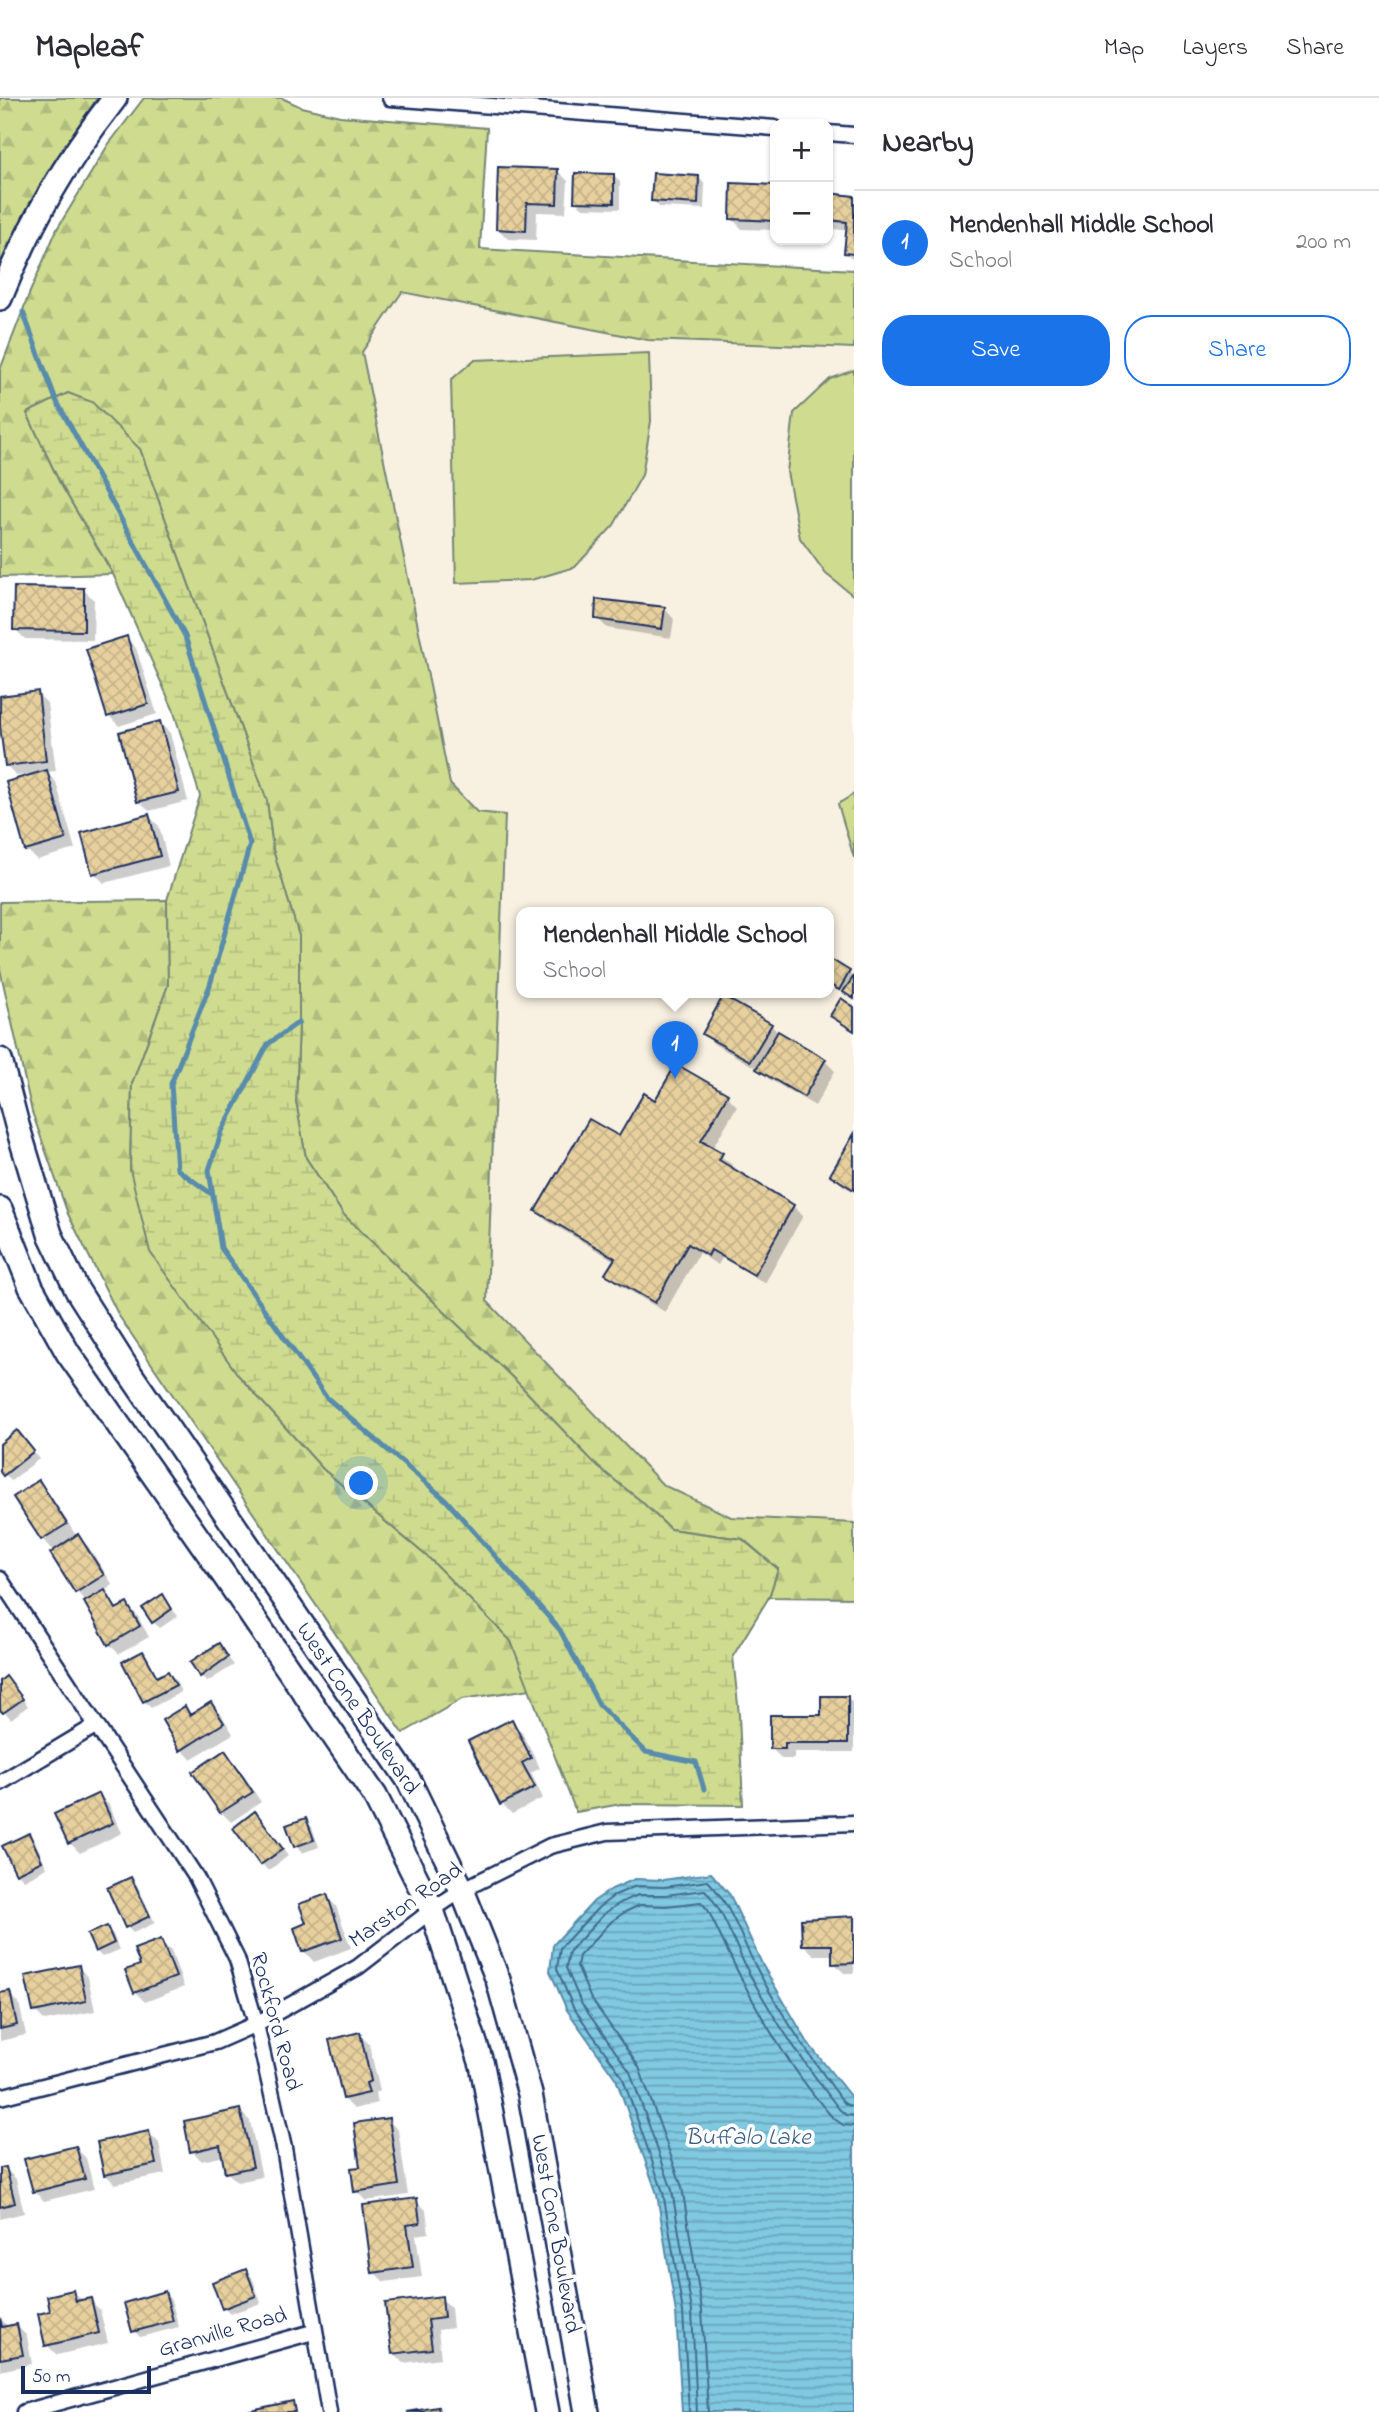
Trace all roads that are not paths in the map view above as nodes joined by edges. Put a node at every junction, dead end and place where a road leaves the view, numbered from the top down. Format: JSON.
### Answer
{"nodes":[{"id":1,"x":115,"y":98,"type":"edge"},
{"id":2,"x":390,"y":98,"type":"edge"},
{"id":3,"x":473,"y":102,"type":"edge"},
{"id":4,"x":770,"y":128,"type":"edge"},
{"id":5,"x":833,"y":133,"type":"edge"},
{"id":6,"x":854,"y":135,"type":"edge"},
{"id":7,"x":0,"y":298,"type":"edge"},
{"id":8,"x":0,"y":1060,"type":"edge"},
{"id":9,"x":0,"y":1209,"type":"edge"},
{"id":10,"x":0,"y":1579,"type":"edge"},
{"id":11,"x":95,"y":1726,"type":"junction"},
{"id":12,"x":0,"y":1783,"type":"edge"},
{"id":13,"x":854,"y":1823,"type":"edge"},
{"id":14,"x":462,"y":1890,"type":"junction"},
{"id":15,"x":432,"y":1910,"type":"junction"},
{"id":16,"x":256,"y":2024,"type":"junction"},
{"id":17,"x":0,"y":2097,"type":"edge"},
{"id":18,"x":313,"y":2332,"type":"junction"},
{"id":19,"x":24,"y":2412,"type":"edge"},
{"id":20,"x":329,"y":2412,"type":"edge"},
{"id":21,"x":547,"y":2412,"type":"edge"},
{"id":22,"x":587,"y":2412,"type":"edge"}],
"edges":[{"from":1,"to":7,"type":"main road"},
{"from":2,"to":3,"type":"street"},
{"from":3,"to":4,"type":"street"},
{"from":5,"to":6,"type":"street"},
{"from":8,"to":14,"type":"main road","name":"West Cone Boulevard"},
{"from":9,"to":15,"type":"main road","name":"West Cone Boulevard"},
{"from":10,"to":11,"type":"street","name":"Rockford Road"},
{"from":11,"to":12,"type":"street"},
{"from":11,"to":16,"type":"street","name":"Rockford Road"},
{"from":13,"to":14,"type":"street","name":"Marston Road"},
{"from":14,"to":15,"type":"street","name":"Marston Road"},
{"from":14,"to":22,"type":"main road","name":"West Cone Boulevard"},
{"from":15,"to":16,"type":"street","name":"Marston Road"},
{"from":15,"to":21,"type":"main road","name":"West Cone Boulevard"},
{"from":16,"to":17,"type":"street","name":"Marston Road"},
{"from":16,"to":18,"type":"street","name":"Rockford Road"},
{"from":18,"to":19,"type":"street","name":"Granville Road"},
{"from":18,"to":20,"type":"street","name":"Rockford Road"}]}
